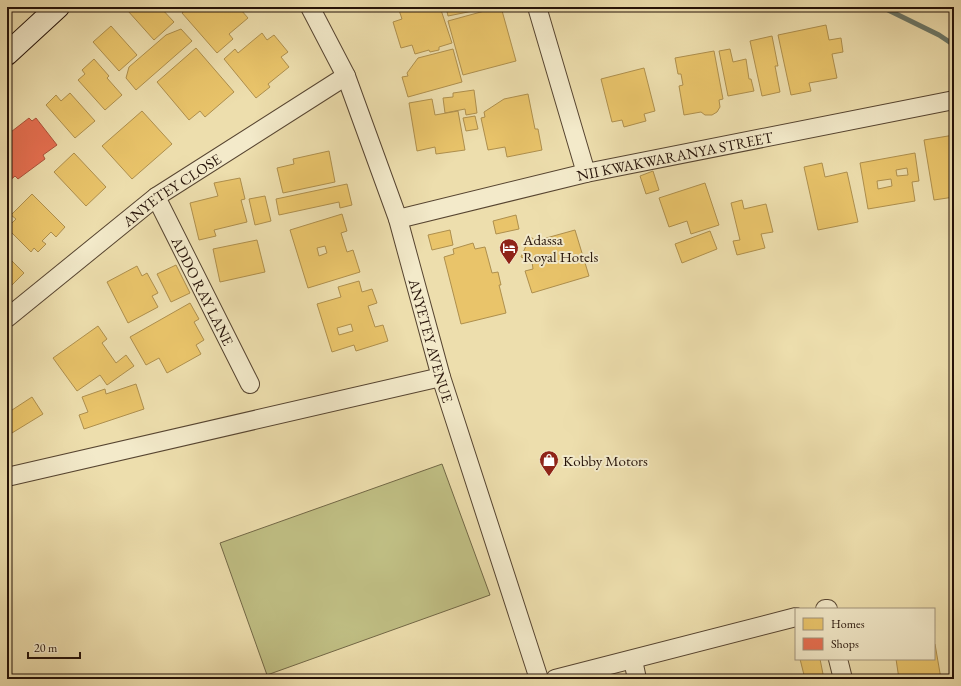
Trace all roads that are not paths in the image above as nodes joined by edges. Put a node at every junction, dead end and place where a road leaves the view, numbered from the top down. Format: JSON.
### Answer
{"nodes":[{"id":1,"x":58,"y":7,"type":"edge"},
{"id":2,"x":310,"y":7,"type":"edge"},
{"id":3,"x":537,"y":7,"type":"edge"},
{"id":4,"x":7,"y":54,"type":"edge"},
{"id":5,"x":346,"y":76,"type":"junction"},
{"id":6,"x":954,"y":100,"type":"edge"},
{"id":7,"x":586,"y":173,"type":"junction"},
{"id":8,"x":156,"y":197,"type":"junction"},
{"id":9,"x":398,"y":219,"type":"junction"},
{"id":10,"x":7,"y":318,"type":"edge"},
{"id":11,"x":441,"y":377,"type":"junction"},
{"id":12,"x":250,"y":384,"type":"dead end"},
{"id":13,"x":7,"y":477,"type":"edge"},
{"id":14,"x":795,"y":617,"type":"edge"},
{"id":15,"x":633,"y":660,"type":"junction"},
{"id":16,"x":838,"y":660,"type":"edge"},
{"id":17,"x":539,"y":679,"type":"edge"},
{"id":18,"x":555,"y":679,"type":"edge"},
{"id":19,"x":637,"y":679,"type":"edge"},
{"id":20,"x":843,"y":679,"type":"edge"}],
"edges":[{"from":1,"to":4,"type":"main road"},
{"from":2,"to":5,"type":"street","name":"ANYETEY AVENUE"},
{"from":3,"to":7,"type":"street"},
{"from":5,"to":8,"type":"street","name":"ANYETEY CLOSE"},
{"from":5,"to":9,"type":"street","name":"ANYETEY AVENUE"},
{"from":6,"to":7,"type":"street","name":"NII KWAKWARANYA STREET"},
{"from":7,"to":9,"type":"street","name":"NII KWAKWARANYA STREET"},
{"from":8,"to":10,"type":"street","name":"ANYETEY CLOSE"},
{"from":8,"to":12,"type":"street","name":"ADDO RAY LANE"},
{"from":9,"to":11,"type":"street","name":"ANYETEY AVENUE"},
{"from":11,"to":13,"type":"street"},
{"from":11,"to":17,"type":"street","name":"ANYETEY AVENUE"},
{"from":14,"to":15,"type":"street"},
{"from":15,"to":18,"type":"street"},
{"from":15,"to":19,"type":"street"},
{"from":16,"to":20,"type":"street"}]}
